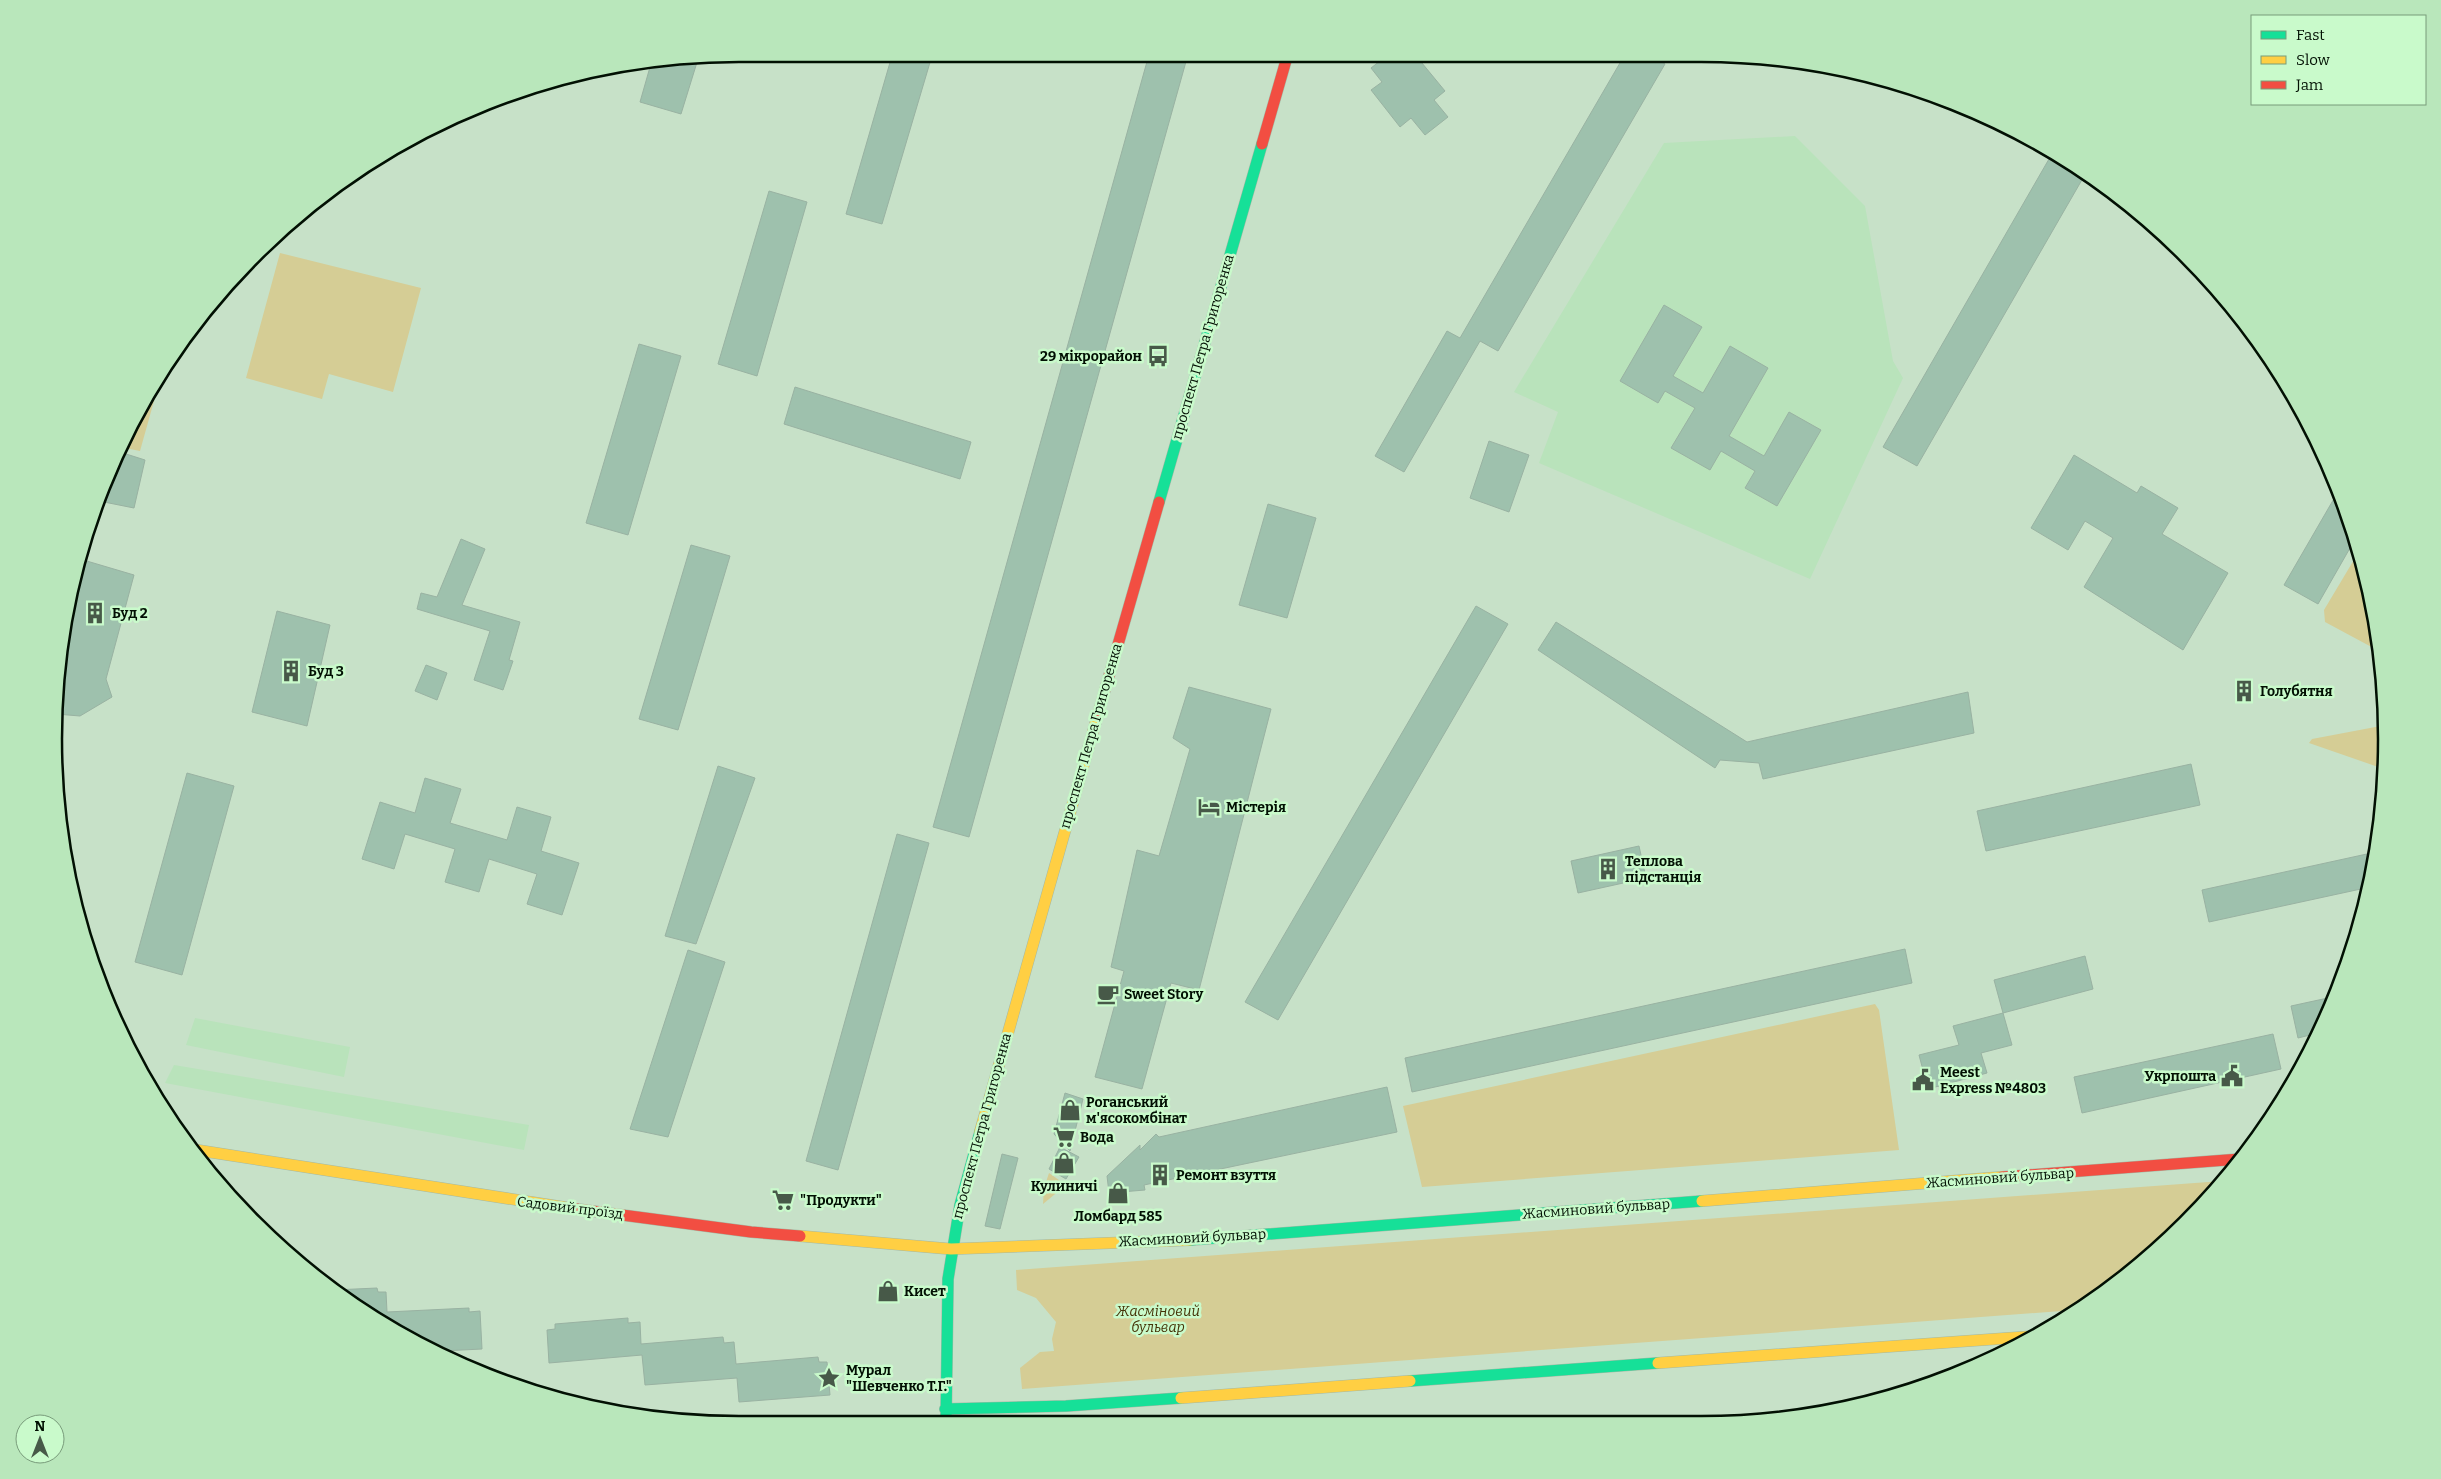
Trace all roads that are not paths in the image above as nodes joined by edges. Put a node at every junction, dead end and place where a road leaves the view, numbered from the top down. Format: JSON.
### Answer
{"nodes":[{"id":1,"x":1286,"y":62,"type":"edge"},
{"id":2,"x":201,"y":1151,"type":"edge"},
{"id":3,"x":2233,"y":1160,"type":"edge"},
{"id":4,"x":951,"y":1249,"type":"junction"},
{"id":5,"x":2019,"y":1337,"type":"edge"},
{"id":6,"x":946,"y":1410,"type":"junction"},
{"id":7,"x":946,"y":1416,"type":"edge"}],
"edges":[{"from":1,"to":4,"type":"street","name":"проспект Петра Григоренка"},
{"from":2,"to":4,"type":"street","name":"Садовий проїзд"},
{"from":3,"to":4,"type":"street","name":"Жасминовий бульвар"},
{"from":4,"to":6,"type":"street","name":"проспект Петра Григоренка"},
{"from":5,"to":6,"type":"street"},
{"from":6,"to":7,"type":"street","name":"проспект Петра Григоренка"}]}
